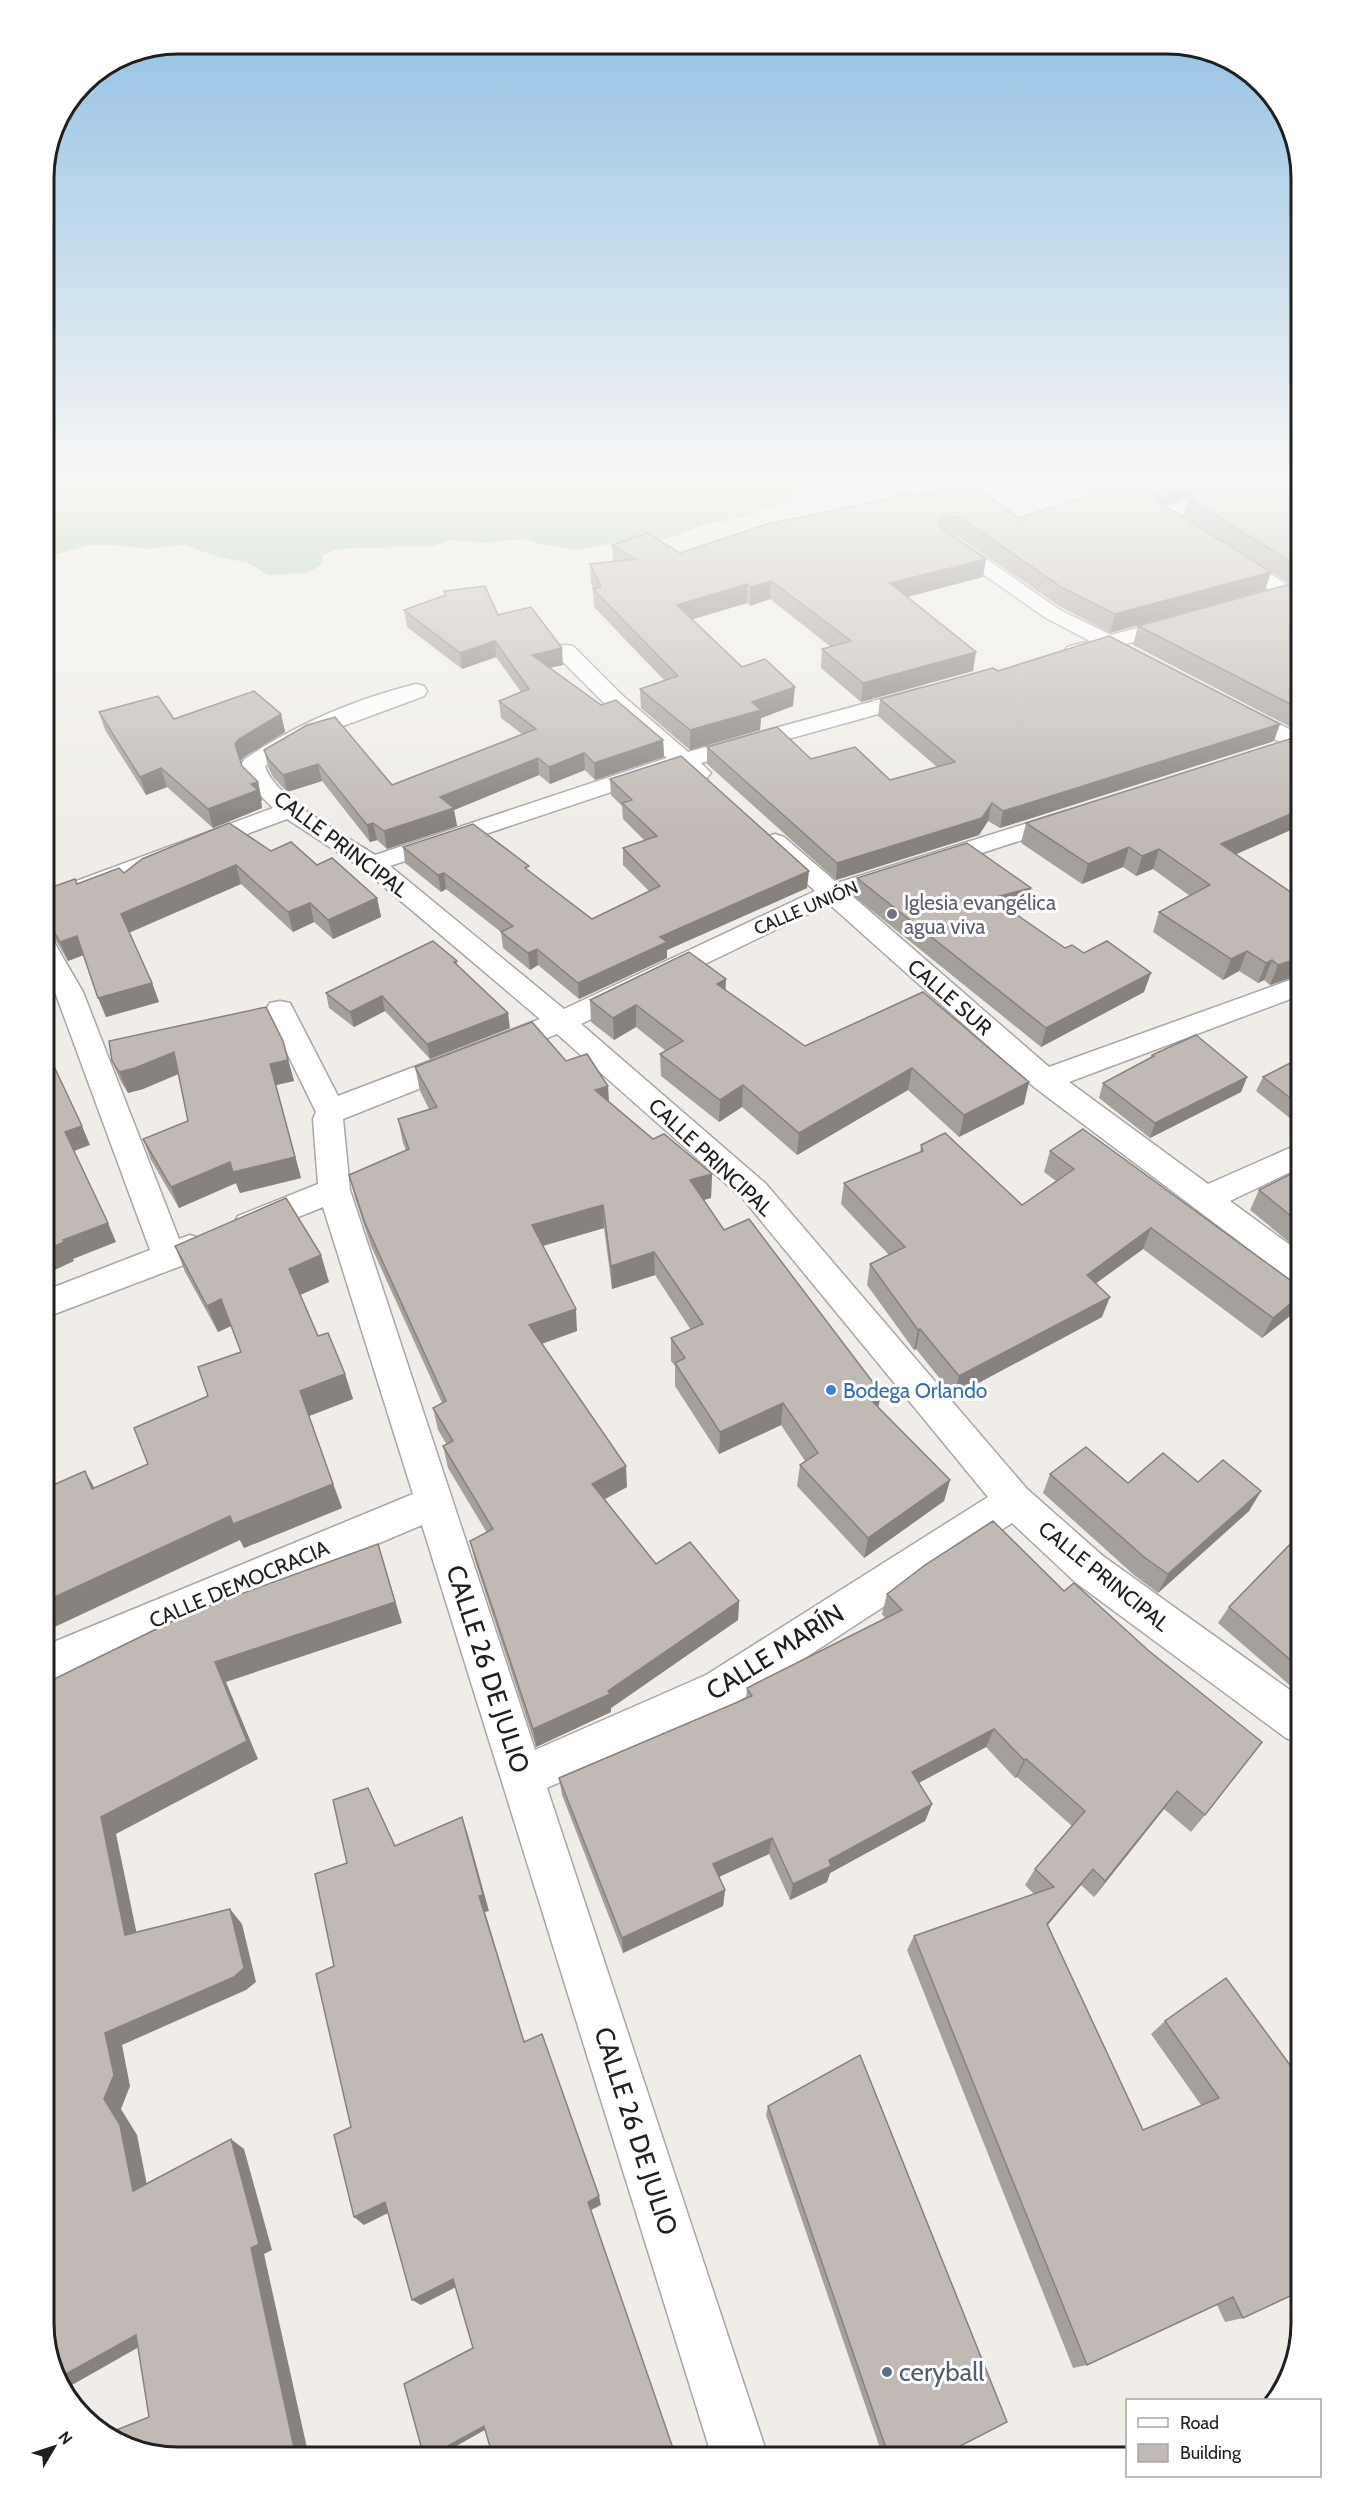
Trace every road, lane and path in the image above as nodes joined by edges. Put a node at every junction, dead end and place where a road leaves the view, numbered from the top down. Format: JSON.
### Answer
{"nodes":[{"id":1,"x":1028,"y":597,"type":"edge"},
{"id":2,"x":1279,"y":597,"type":"edge"},
{"id":3,"x":1264,"y":599,"type":"edge"},
{"id":4,"x":1198,"y":618,"type":"edge"},
{"id":5,"x":1109,"y":643,"type":"junction"},
{"id":6,"x":565,"y":651,"type":"dead end"},
{"id":7,"x":1052,"y":659,"type":"edge"},
{"id":8,"x":1141,"y":660,"type":"edge"},
{"id":9,"x":937,"y":690,"type":"edge"},
{"id":10,"x":416,"y":692,"type":"dead end"},
{"id":11,"x":1215,"y":698,"type":"edge"},
{"id":12,"x":1291,"y":738,"type":"edge"},
{"id":13,"x":1291,"y":746,"type":"edge"},
{"id":14,"x":1267,"y":754,"type":"edge"},
{"id":15,"x":685,"y":760,"type":"junction"},
{"id":16,"x":720,"y":792,"type":"edge"},
{"id":17,"x":289,"y":810,"type":"junction"},
{"id":18,"x":1088,"y":811,"type":"edge"},
{"id":19,"x":754,"y":823,"type":"edge"},
{"id":20,"x":372,"y":864,"type":"junction"},
{"id":21,"x":831,"y":894,"type":"junction"},
{"id":22,"x":54,"y":898,"type":"edge"},
{"id":23,"x":54,"y":966,"type":"edge"},
{"id":24,"x":1291,"y":989,"type":"edge"},
{"id":25,"x":280,"y":1011,"type":"dead end"},
{"id":26,"x":561,"y":1022,"type":"junction"},
{"id":27,"x":1045,"y":1080,"type":"junction"},
{"id":28,"x":331,"y":1112,"type":"junction"},
{"id":29,"x":1291,"y":1159,"type":"edge"},
{"id":30,"x":334,"y":1190,"type":"junction"},
{"id":31,"x":1205,"y":1199,"type":"junction"},
{"id":32,"x":169,"y":1257,"type":"junction"},
{"id":33,"x":1291,"y":1262,"type":"edge"},
{"id":34,"x":54,"y":1301,"type":"edge"},
{"id":35,"x":1014,"y":1501,"type":"junction"},
{"id":36,"x":434,"y":1503,"type":"junction"},
{"id":37,"x":54,"y":1662,"type":"edge"},
{"id":38,"x":1291,"y":1715,"type":"edge"},
{"id":39,"x":523,"y":1777,"type":"junction"},
{"id":40,"x":737,"y":2447,"type":"edge"}],
"edges":[{"from":1,"to":5,"type":"street"},
{"from":2,"to":3,"type":"street"},
{"from":4,"to":5,"type":"street"},
{"from":5,"to":7,"type":"street"},
{"from":5,"to":8,"type":"street"},
{"from":6,"to":15,"type":"street"},
{"from":9,"to":15,"type":"street"},
{"from":10,"to":17,"type":"street","name":"CALLE PRINCIPAL"},
{"from":11,"to":12,"type":"street"},
{"from":13,"to":14,"type":"street"},
{"from":15,"to":16,"type":"street"},
{"from":15,"to":20,"type":"street"},
{"from":17,"to":20,"type":"street","name":"CALLE PRINCIPAL"},
{"from":17,"to":22,"type":"street"},
{"from":18,"to":21,"type":"street","name":"CALLE UNIÓN"},
{"from":19,"to":21,"type":"street","name":"CALLE SUR"},
{"from":20,"to":26,"type":"street","name":"CALLE PRINCIPAL"},
{"from":21,"to":26,"type":"street","name":"CALLE UNIÓN"},
{"from":21,"to":27,"type":"street","name":"CALLE SUR"},
{"from":23,"to":32,"type":"street"},
{"from":24,"to":27,"type":"street"},
{"from":25,"to":28,"type":"street"},
{"from":26,"to":28,"type":"street"},
{"from":26,"to":35,"type":"street","name":"CALLE PRINCIPAL"},
{"from":27,"to":31,"type":"street","name":"CALLE SUR"},
{"from":28,"to":30,"type":"street","name":"CALLE 26 DE JULIO"},
{"from":29,"to":31,"type":"street"},
{"from":30,"to":32,"type":"street"},
{"from":30,"to":36,"type":"street","name":"CALLE 26 DE JULIO"},
{"from":31,"to":33,"type":"street","name":"CALLE SUR"},
{"from":32,"to":34,"type":"street"},
{"from":35,"to":38,"type":"street","name":"CALLE PRINCIPAL"},
{"from":35,"to":39,"type":"street","name":"CALLE MARÍN"},
{"from":36,"to":37,"type":"street","name":"CALLE DEMOCRACIA"},
{"from":36,"to":39,"type":"street","name":"CALLE 26 DE JULIO"},
{"from":39,"to":40,"type":"street","name":"CALLE 26 DE JULIO"}]}
